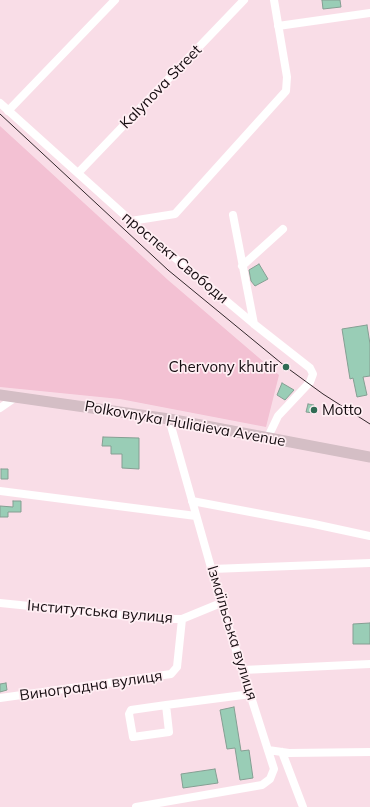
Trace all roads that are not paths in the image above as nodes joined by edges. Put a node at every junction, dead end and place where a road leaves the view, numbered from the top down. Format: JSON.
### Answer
{"nodes":[{"id":1,"x":114,"y":0,"type":"edge"},
{"id":2,"x":244,"y":0,"type":"edge"},
{"id":3,"x":274,"y":0,"type":"edge"},
{"id":4,"x":370,"y":12,"type":"edge"},
{"id":5,"x":278,"y":26,"type":"junction"},
{"id":6,"x":0,"y":103,"type":"edge"},
{"id":7,"x":8,"y":110,"type":"junction"},
{"id":8,"x":78,"y":173,"type":"junction"},
{"id":9,"x":233,"y":215,"type":"dead end"},
{"id":10,"x":131,"y":221,"type":"junction"},
{"id":11,"x":283,"y":229,"type":"dead end"},
{"id":12,"x":242,"y":266,"type":"junction"},
{"id":13,"x":254,"y":324,"type":"junction"},
{"id":14,"x":0,"y":395,"type":"edge"},
{"id":15,"x":16,"y":396,"type":"junction"},
{"id":16,"x":0,"y":408,"type":"edge"},
{"id":17,"x":169,"y":419,"type":"junction"},
{"id":18,"x":268,"y":437,"type":"junction"},
{"id":19,"x":370,"y":457,"type":"edge"},
{"id":20,"x":0,"y":491,"type":"edge"},
{"id":21,"x":192,"y":501,"type":"junction"},
{"id":22,"x":196,"y":516,"type":"junction"},
{"id":23,"x":370,"y":536,"type":"edge"},
{"id":24,"x":370,"y":563,"type":"edge"},
{"id":25,"x":212,"y":569,"type":"junction"},
{"id":26,"x":0,"y":603,"type":"edge"},
{"id":27,"x":221,"y":604,"type":"junction"},
{"id":28,"x":182,"y":619,"type":"junction"},
{"id":29,"x":370,"y":664,"type":"edge"},
{"id":30,"x":243,"y":670,"type":"junction"},
{"id":31,"x":251,"y":694,"type":"junction"},
{"id":32,"x":0,"y":698,"type":"edge"},
{"id":33,"x":166,"y":705,"type":"junction"},
{"id":34,"x":268,"y":750,"type":"junction"},
{"id":35,"x":282,"y":752,"type":"junction"},
{"id":36,"x":370,"y":752,"type":"edge"},
{"id":37,"x":175,"y":804,"type":"edge"},
{"id":38,"x":136,"y":807,"type":"edge"},
{"id":39,"x":303,"y":807,"type":"edge"}],
"edges":[{"from":1,"to":7,"type":"street"},
{"from":2,"to":8,"type":"street","name":"Kalynova Street"},
{"from":3,"to":5,"type":"street"},
{"from":4,"to":5,"type":"street"},
{"from":5,"to":10,"type":"street"},
{"from":6,"to":7,"type":"street","name":"проспект Свободи"},
{"from":7,"to":8,"type":"street","name":"проспект Свободи"},
{"from":8,"to":10,"type":"street","name":"проспект Свободи"},
{"from":9,"to":12,"type":"street"},
{"from":10,"to":13,"type":"street","name":"проспект Свободи"},
{"from":11,"to":12,"type":"street"},
{"from":12,"to":13,"type":"street"},
{"from":13,"to":18,"type":"street","name":"проспект Свободи"},
{"from":14,"to":15,"type":"main road","name":"Polkovnyka Huliaieva Avenue"},
{"from":15,"to":16,"type":"street"},
{"from":15,"to":17,"type":"main road","name":"Polkovnyka Huliaieva Avenue"},
{"from":17,"to":18,"type":"main road","name":"Polkovnyka Huliaieva Avenue"},
{"from":17,"to":21,"type":"street","name":"Ізмаїльська вулиця"},
{"from":18,"to":19,"type":"main road","name":"Polkovnyka Huliaieva Avenue"},
{"from":20,"to":22,"type":"street"},
{"from":21,"to":22,"type":"street","name":"Ізмаїльська вулиця"},
{"from":21,"to":23,"type":"street"},
{"from":22,"to":25,"type":"street","name":"Ізмаїльська вулиця"},
{"from":24,"to":25,"type":"street"},
{"from":25,"to":27,"type":"street","name":"Ізмаїльська вулиця"},
{"from":26,"to":28,"type":"street","name":"Інститутська вулиця"},
{"from":27,"to":28,"type":"street","name":"Інститутська вулиця"},
{"from":27,"to":30,"type":"street","name":"Ізмаїльська вулиця"},
{"from":28,"to":32,"type":"street","name":"Виноградна вулиця"},
{"from":29,"to":30,"type":"street"},
{"from":30,"to":31,"type":"street","name":"Ізмаїльська вулиця"},
{"from":31,"to":33,"type":"street"},
{"from":31,"to":34,"type":"street","name":"Ізмаїльська вулиця"},
{"from":33,"to":33,"type":"street"},
{"from":34,"to":35,"type":"street"},
{"from":34,"to":37,"type":"street","name":"Ізмаїльська вулиця"},
{"from":35,"to":36,"type":"street"},
{"from":35,"to":39,"type":"street"},
{"from":37,"to":38,"type":"street"}]}
